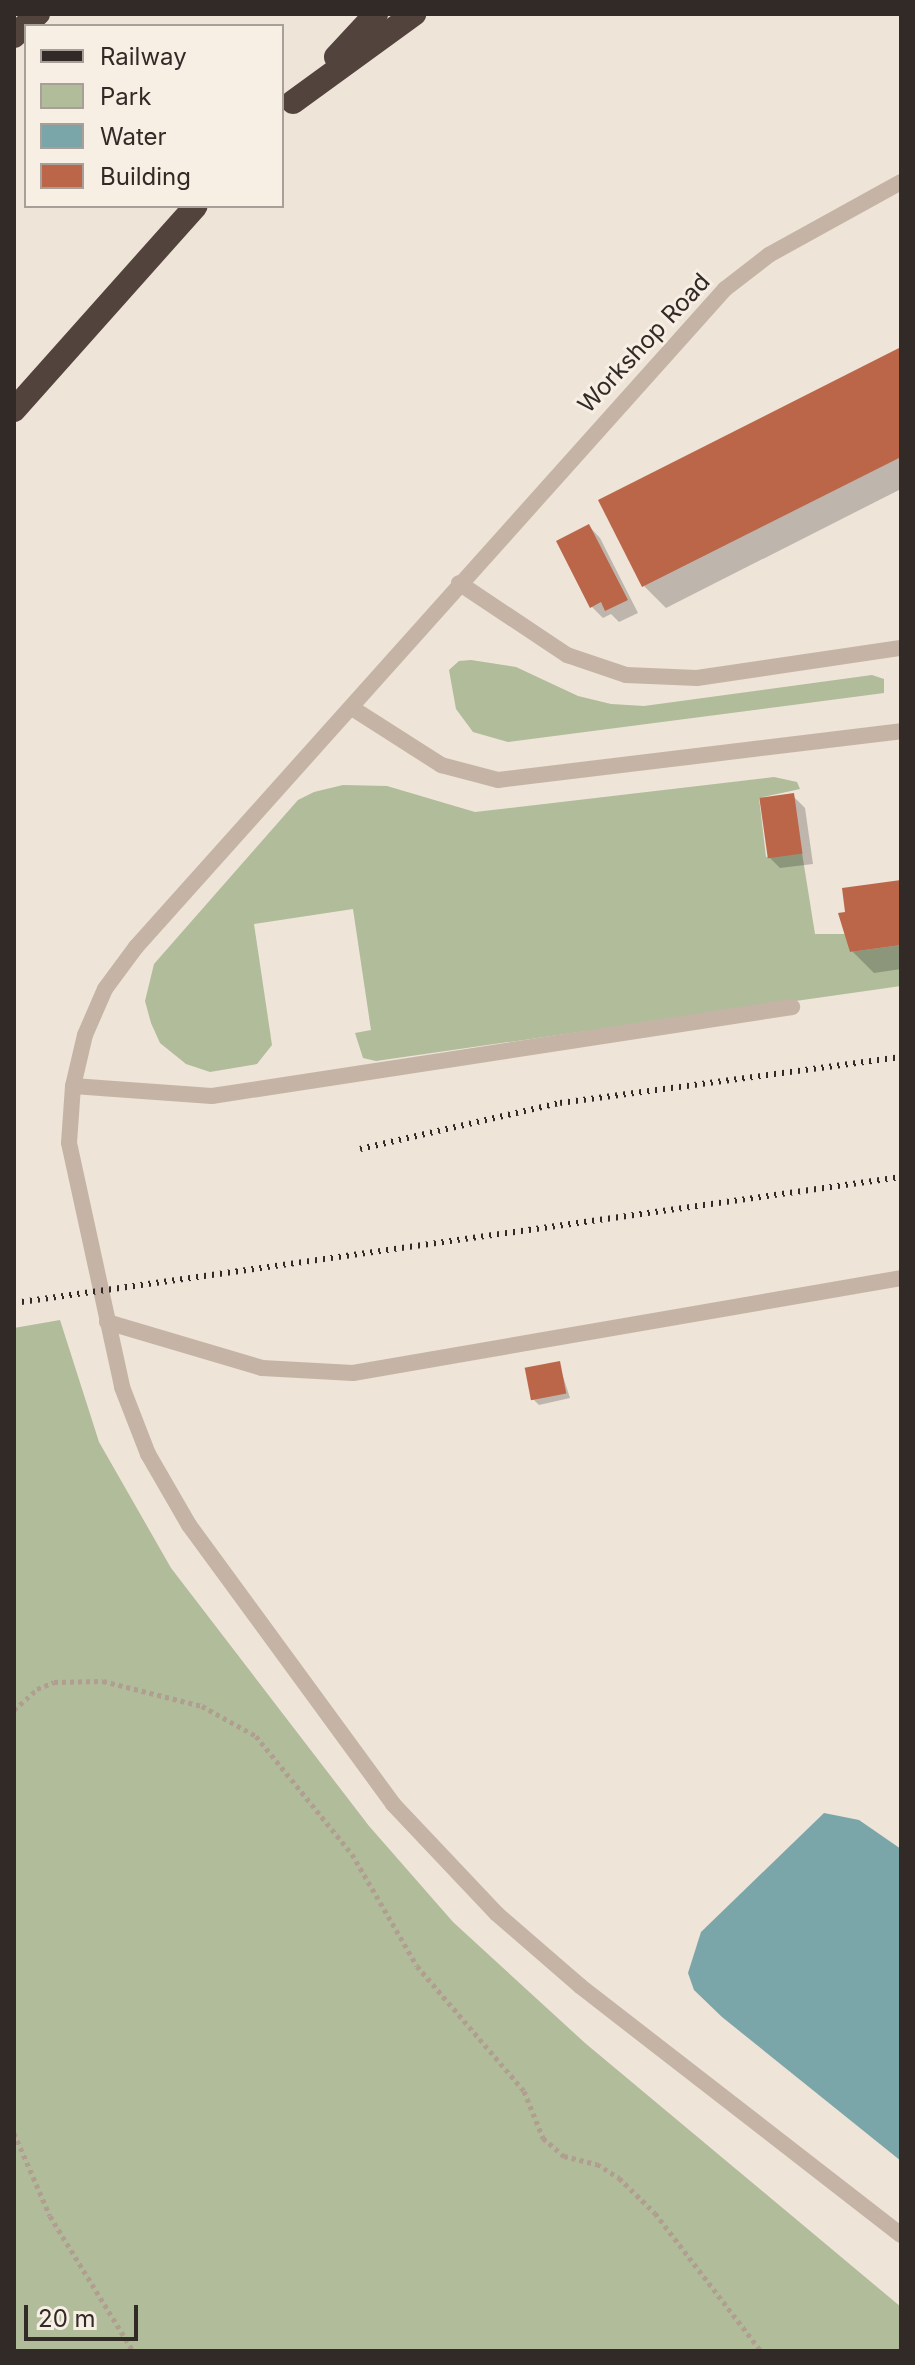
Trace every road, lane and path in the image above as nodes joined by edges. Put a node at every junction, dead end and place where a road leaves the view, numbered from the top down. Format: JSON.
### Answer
{"nodes":[{"id":1,"x":376,"y":14,"type":"edge"},
{"id":2,"x":414,"y":14,"type":"edge"},
{"id":3,"x":288,"y":108,"type":"edge"},
{"id":4,"x":901,"y":182,"type":"edge"},
{"id":5,"x":194,"y":208,"type":"edge"},
{"id":6,"x":14,"y":410,"type":"edge"},
{"id":7,"x":459,"y":583,"type":"junction"},
{"id":8,"x":901,"y":648,"type":"edge"},
{"id":9,"x":352,"y":708,"type":"junction"},
{"id":10,"x":901,"y":731,"type":"edge"},
{"id":11,"x":792,"y":1007,"type":"dead end"},
{"id":12,"x":73,"y":1086,"type":"junction"},
{"id":13,"x":901,"y":1278,"type":"edge"},
{"id":14,"x":107,"y":1322,"type":"junction"},
{"id":15,"x":14,"y":1710,"type":"edge"},
{"id":16,"x":14,"y":2133,"type":"edge"},
{"id":17,"x":901,"y":2235,"type":"edge"},
{"id":18,"x":133,"y":2351,"type":"edge"},
{"id":19,"x":761,"y":2351,"type":"edge"}],
"edges":[{"from":1,"to":3,"type":"highway"},
{"from":2,"to":3,"type":"highway"},
{"from":4,"to":7,"type":"lane","name":"Workshop Road"},
{"from":5,"to":6,"type":"highway"},
{"from":7,"to":8,"type":"lane"},
{"from":7,"to":9,"type":"lane","name":"Workshop Road"},
{"from":9,"to":10,"type":"lane"},
{"from":9,"to":12,"type":"lane","name":"Workshop Road"},
{"from":11,"to":12,"type":"lane"},
{"from":12,"to":14,"type":"lane","name":"Workshop Road"},
{"from":13,"to":14,"type":"lane"},
{"from":14,"to":17,"type":"lane","name":"Workshop Road"},
{"from":15,"to":19,"type":"path"},
{"from":16,"to":18,"type":"path"}]}
